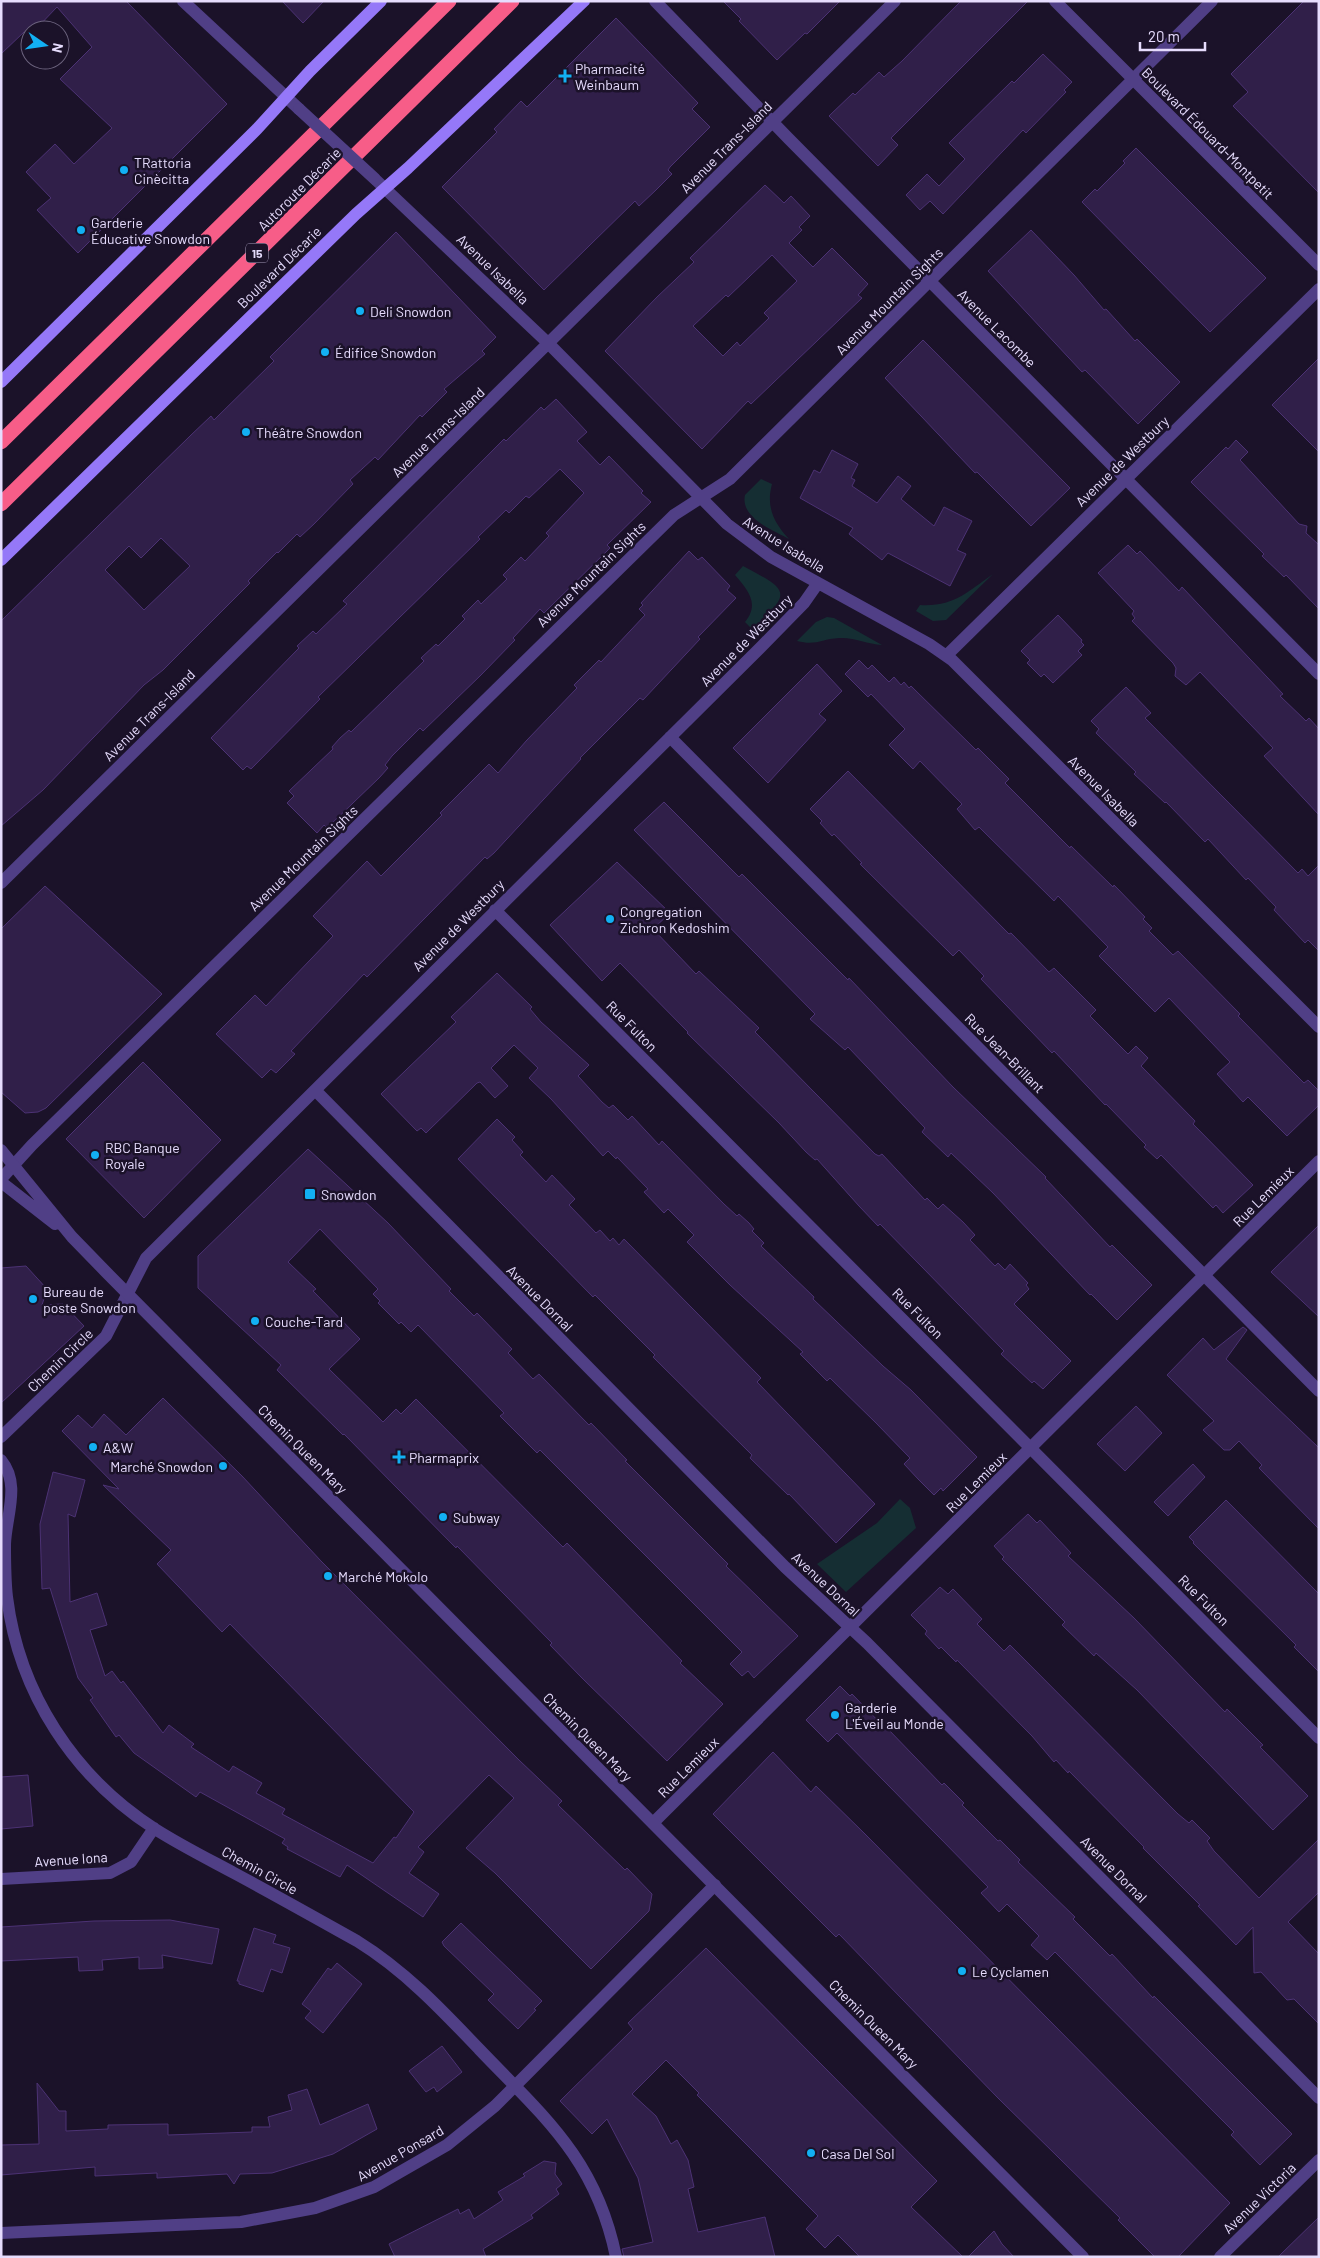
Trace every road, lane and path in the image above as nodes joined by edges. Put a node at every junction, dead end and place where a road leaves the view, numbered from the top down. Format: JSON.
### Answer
{"nodes":[{"id":1,"x":183,"y":1,"type":"edge"},
{"id":2,"x":381,"y":1,"type":"edge"},
{"id":3,"x":449,"y":1,"type":"edge"},
{"id":4,"x":512,"y":1,"type":"edge"},
{"id":5,"x":584,"y":1,"type":"edge"},
{"id":6,"x":655,"y":1,"type":"edge"},
{"id":7,"x":895,"y":1,"type":"edge"},
{"id":8,"x":1056,"y":1,"type":"edge"},
{"id":9,"x":1212,"y":1,"type":"edge"},
{"id":10,"x":1134,"y":80,"type":"junction"},
{"id":11,"x":285,"y":98,"type":"junction"},
{"id":12,"x":772,"y":122,"type":"junction"},
{"id":13,"x":386,"y":188,"type":"junction"},
{"id":14,"x":1319,"y":265,"type":"edge"},
{"id":15,"x":930,"y":282,"type":"junction"},
{"id":16,"x":1319,"y":289,"type":"edge"},
{"id":17,"x":549,"y":344,"type":"junction"},
{"id":18,"x":1,"y":382,"type":"edge"},
{"id":19,"x":1,"y":442,"type":"edge"},
{"id":20,"x":1126,"y":478,"type":"junction"},
{"id":21,"x":700,"y":498,"type":"junction"},
{"id":22,"x":1,"y":504,"type":"edge"},
{"id":23,"x":1,"y":560,"type":"edge"},
{"id":24,"x":818,"y":583,"type":"junction"},
{"id":25,"x":947,"y":655,"type":"junction"},
{"id":26,"x":1319,"y":674,"type":"edge"},
{"id":27,"x":670,"y":737,"type":"junction"},
{"id":28,"x":1,"y":882,"type":"edge"},
{"id":29,"x":495,"y":910,"type":"junction"},
{"id":30,"x":1319,"y":1027,"type":"edge"},
{"id":31,"x":314,"y":1090,"type":"junction"},
{"id":32,"x":1,"y":1150,"type":"edge"},
{"id":33,"x":1319,"y":1161,"type":"edge"},
{"id":34,"x":14,"y":1165,"type":"junction"},
{"id":35,"x":1,"y":1181,"type":"edge"},
{"id":36,"x":72,"y":1237,"type":"junction"},
{"id":37,"x":1204,"y":1274,"type":"junction"},
{"id":38,"x":128,"y":1295,"type":"junction"},
{"id":39,"x":1319,"y":1391,"type":"edge"},
{"id":40,"x":1,"y":1437,"type":"edge"},
{"id":41,"x":1032,"y":1448,"type":"junction"},
{"id":42,"x":1,"y":1460,"type":"edge"},
{"id":43,"x":850,"y":1627,"type":"junction"},
{"id":44,"x":1319,"y":1738,"type":"edge"},
{"id":45,"x":653,"y":1823,"type":"junction"},
{"id":46,"x":154,"y":1828,"type":"junction"},
{"id":47,"x":1,"y":1879,"type":"edge"},
{"id":48,"x":715,"y":1885,"type":"junction"},
{"id":49,"x":514,"y":2085,"type":"junction"},
{"id":50,"x":1319,"y":2098,"type":"edge"},
{"id":51,"x":1319,"y":2160,"type":"edge"},
{"id":52,"x":1,"y":2234,"type":"edge"},
{"id":53,"x":616,"y":2257,"type":"edge"},
{"id":54,"x":1083,"y":2257,"type":"edge"},
{"id":55,"x":1220,"y":2257,"type":"edge"}],
"edges":[{"from":1,"to":11,"type":"street","name":"Avenue Isabella"},
{"from":2,"to":11,"type":"main road"},
{"from":3,"to":19,"type":"highway","name":"Autoroute Décarie"},
{"from":4,"to":22,"type":"highway","name":"Autoroute Décarie","number":"15"},
{"from":5,"to":13,"type":"main road","name":"Boulevard Décarie"},
{"from":6,"to":12,"type":"street","name":"Avenue Lacombe"},
{"from":7,"to":12,"type":"street","name":"Avenue Trans-Island"},
{"from":8,"to":10,"type":"street","name":"Boulevard Édouard-Montpetit"},
{"from":9,"to":10,"type":"street","name":"Avenue Mountain Sights"},
{"from":10,"to":14,"type":"street","name":"Boulevard Édouard-Montpetit"},
{"from":10,"to":15,"type":"street","name":"Avenue Mountain Sights"},
{"from":11,"to":13,"type":"street","name":"Avenue Isabella","bridge":true},
{"from":11,"to":18,"type":"main road"},
{"from":12,"to":15,"type":"street","name":"Avenue Lacombe"},
{"from":12,"to":17,"type":"street","name":"Avenue Trans-Island"},
{"from":13,"to":17,"type":"street","name":"Avenue Isabella"},
{"from":13,"to":23,"type":"main road","name":"Boulevard Décarie"},
{"from":15,"to":20,"type":"street","name":"Avenue Lacombe"},
{"from":15,"to":21,"type":"street","name":"Avenue Mountain Sights"},
{"from":16,"to":20,"type":"street","name":"Avenue de Westbury"},
{"from":17,"to":21,"type":"street","name":"Avenue Isabella"},
{"from":17,"to":28,"type":"street","name":"Avenue Trans-Island"},
{"from":20,"to":25,"type":"street","name":"Avenue de Westbury"},
{"from":20,"to":26,"type":"street","name":"Avenue Lacombe"},
{"from":21,"to":24,"type":"street","name":"Avenue Isabella"},
{"from":21,"to":34,"type":"street","name":"Avenue Mountain Sights"},
{"from":24,"to":25,"type":"street","name":"Avenue Isabella"},
{"from":24,"to":27,"type":"street","name":"Avenue de Westbury"},
{"from":25,"to":30,"type":"street","name":"Avenue Isabella"},
{"from":27,"to":29,"type":"street","name":"Avenue de Westbury"},
{"from":27,"to":37,"type":"street","name":"Rue Jean-Brillant"},
{"from":29,"to":31,"type":"street","name":"Avenue de Westbury"},
{"from":29,"to":41,"type":"street","name":"Rue Fulton"},
{"from":31,"to":38,"type":"street","name":"Avenue de Westbury"},
{"from":31,"to":43,"type":"street","name":"Avenue Dornal"},
{"from":32,"to":34,"type":"street","name":"Chemin Queen Mary"},
{"from":33,"to":37,"type":"street","name":"Rue Lemieux"},
{"from":34,"to":35,"type":"street","name":"Avenue Mountain Sights"},
{"from":34,"to":36,"type":"street","name":"Chemin Queen Mary"},
{"from":35,"to":36,"type":"street","name":"Chemin Queen Mary"},
{"from":36,"to":38,"type":"street","name":"Chemin Queen Mary"},
{"from":37,"to":39,"type":"street","name":"Rue Jean-Brillant"},
{"from":37,"to":41,"type":"street","name":"Rue Lemieux"},
{"from":38,"to":40,"type":"street","name":"Chemin Circle"},
{"from":38,"to":45,"type":"street","name":"Chemin Queen Mary"},
{"from":41,"to":43,"type":"street","name":"Rue Lemieux"},
{"from":41,"to":44,"type":"street","name":"Rue Fulton"},
{"from":42,"to":46,"type":"street","name":"Chemin Circle"},
{"from":43,"to":45,"type":"street","name":"Rue Lemieux"},
{"from":43,"to":50,"type":"street","name":"Avenue Dornal"},
{"from":45,"to":48,"type":"street","name":"Chemin Queen Mary"},
{"from":46,"to":47,"type":"street","name":"Avenue Iona"},
{"from":46,"to":49,"type":"street","name":"Chemin Circle"},
{"from":48,"to":49,"type":"street","name":"Avenue Ponsard"},
{"from":48,"to":54,"type":"street","name":"Chemin Queen Mary"},
{"from":49,"to":52,"type":"street","name":"Avenue Ponsard"},
{"from":49,"to":53,"type":"street","name":"Chemin Circle"},
{"from":51,"to":55,"type":"street","name":"Avenue Victoria"}]}
